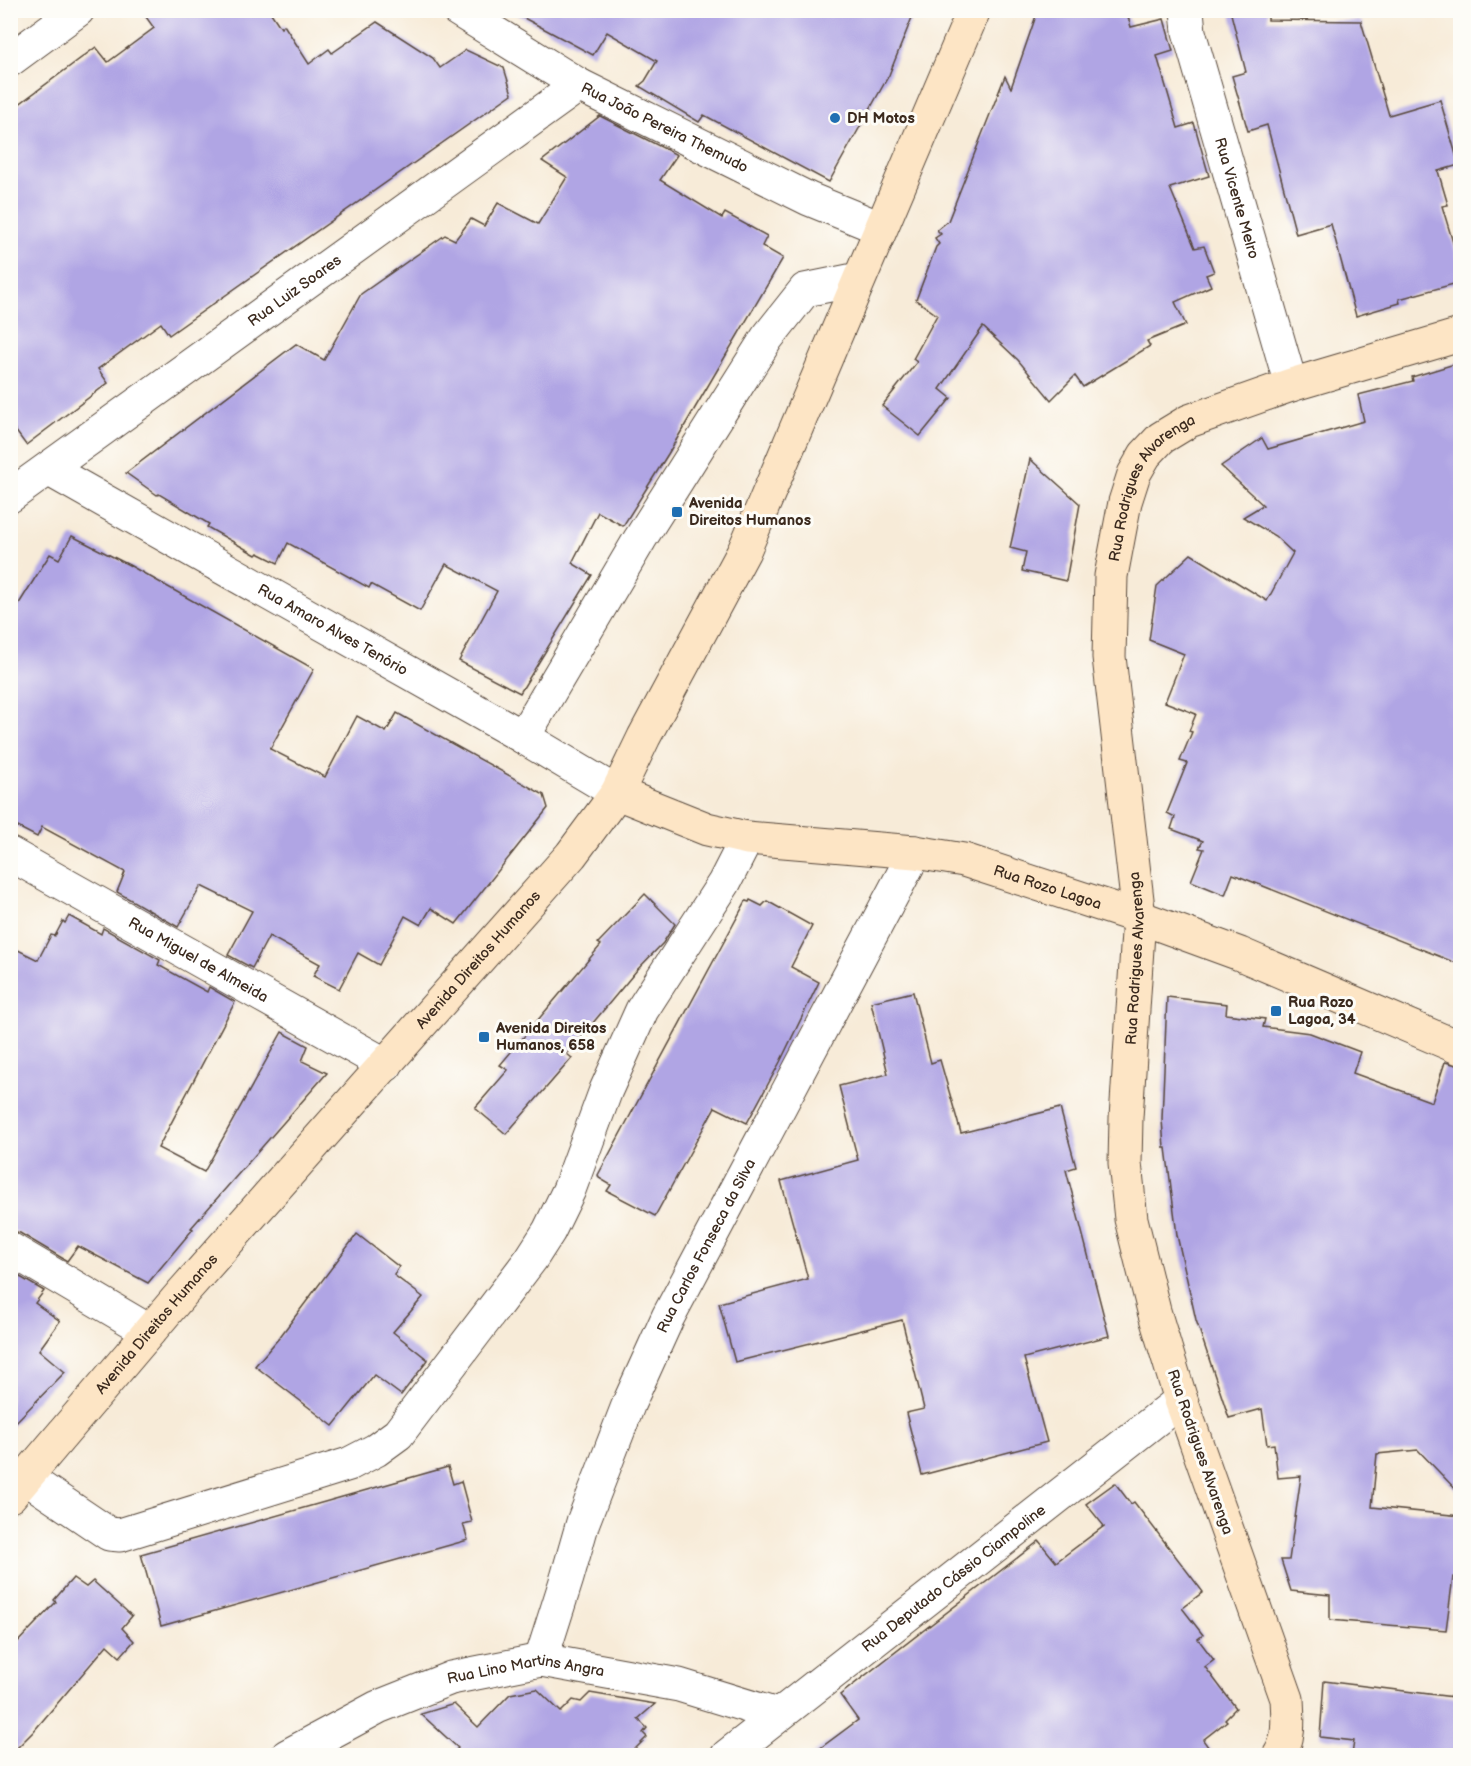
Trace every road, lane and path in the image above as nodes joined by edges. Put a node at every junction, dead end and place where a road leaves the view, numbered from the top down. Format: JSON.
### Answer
{"nodes":[{"id":1,"x":78,"y":10,"type":"edge"},
{"id":2,"x":458,"y":10,"type":"edge"},
{"id":3,"x":974,"y":10,"type":"edge"},
{"id":4,"x":1187,"y":10,"type":"edge"},
{"id":5,"x":10,"y":60,"type":"edge"},
{"id":6,"x":579,"y":85,"type":"junction"},
{"id":7,"x":880,"y":228,"type":"junction"},
{"id":8,"x":859,"y":279,"type":"junction"},
{"id":9,"x":1461,"y":335,"type":"edge"},
{"id":10,"x":1291,"y":385,"type":"junction"},
{"id":11,"x":48,"y":469,"type":"junction"},
{"id":12,"x":10,"y":496,"type":"edge"},
{"id":13,"x":523,"y":737,"type":"junction"},
{"id":14,"x":617,"y":793,"type":"junction"},
{"id":15,"x":747,"y":838,"type":"junction"},
{"id":16,"x":915,"y":852,"type":"junction"},
{"id":17,"x":10,"y":854,"type":"edge"},
{"id":18,"x":1139,"y":917,"type":"junction"},
{"id":19,"x":1461,"y":1048,"type":"edge"},
{"id":20,"x":386,"y":1065,"type":"junction"},
{"id":21,"x":10,"y":1250,"type":"edge"},
{"id":22,"x":149,"y":1331,"type":"junction"},
{"id":23,"x":1181,"y":1400,"type":"junction"},
{"id":24,"x":18,"y":1487,"type":"edge"},
{"id":25,"x":542,"y":1659,"type":"junction"},
{"id":26,"x":777,"y":1714,"type":"junction"},
{"id":27,"x":1283,"y":1753,"type":"edge"},
{"id":28,"x":287,"y":1755,"type":"edge"},
{"id":29,"x":727,"y":1755,"type":"edge"}],
"edges":[{"from":1,"to":5,"type":"street"},
{"from":2,"to":6,"type":"street","name":"Rua João Pereira Themudo"},
{"from":3,"to":7,"type":"street","name":"Avenida Direitos Humanos"},
{"from":4,"to":10,"type":"street","name":"Rua Vicente Melro"},
{"from":6,"to":7,"type":"street","name":"Rua João Pereira Themudo"},
{"from":6,"to":11,"type":"street","name":"Rua Luiz Soares"},
{"from":7,"to":8,"type":"street","name":"Avenida Direitos Humanos"},
{"from":8,"to":13,"type":"street"},
{"from":8,"to":14,"type":"street","name":"Avenida Direitos Humanos"},
{"from":9,"to":10,"type":"street","name":"Rua Rodrigues Alvarenga"},
{"from":10,"to":18,"type":"street","name":"Rua Rodrigues Alvarenga"},
{"from":11,"to":12,"type":"street","name":"Rua Luiz Soares"},
{"from":11,"to":13,"type":"street","name":"Rua Amaro Alves Tenório"},
{"from":13,"to":14,"type":"street","name":"Rua Amaro Alves Tenório"},
{"from":14,"to":15,"type":"street","name":"Rua Rozo Lagoa"},
{"from":14,"to":20,"type":"street","name":"Avenida Direitos Humanos"},
{"from":15,"to":16,"type":"street","name":"Rua Rozo Lagoa"},
{"from":15,"to":24,"type":"street"},
{"from":16,"to":18,"type":"street","name":"Rua Rozo Lagoa"},
{"from":16,"to":25,"type":"street","name":"Rua Carlos Fonseca da Silva"},
{"from":17,"to":20,"type":"street","name":"Rua Miguel de Almeida"},
{"from":18,"to":19,"type":"street","name":"Rua Rozo Lagoa"},
{"from":18,"to":23,"type":"street","name":"Rua Rodrigues Alvarenga"},
{"from":20,"to":22,"type":"street","name":"Avenida Direitos Humanos"},
{"from":21,"to":22,"type":"street"},
{"from":22,"to":24,"type":"street","name":"Avenida Direitos Humanos"},
{"from":23,"to":26,"type":"street","name":"Rua Deputado Cássio Ciampoline"},
{"from":23,"to":27,"type":"street","name":"Rua Rodrigues Alvarenga"},
{"from":25,"to":26,"type":"street","name":"Rua Lino Martins Angra"},
{"from":25,"to":28,"type":"street","name":"Rua Lino Martins Angra"},
{"from":26,"to":29,"type":"street","name":"Rua Deputado Cássio Ciampoline"}]}
